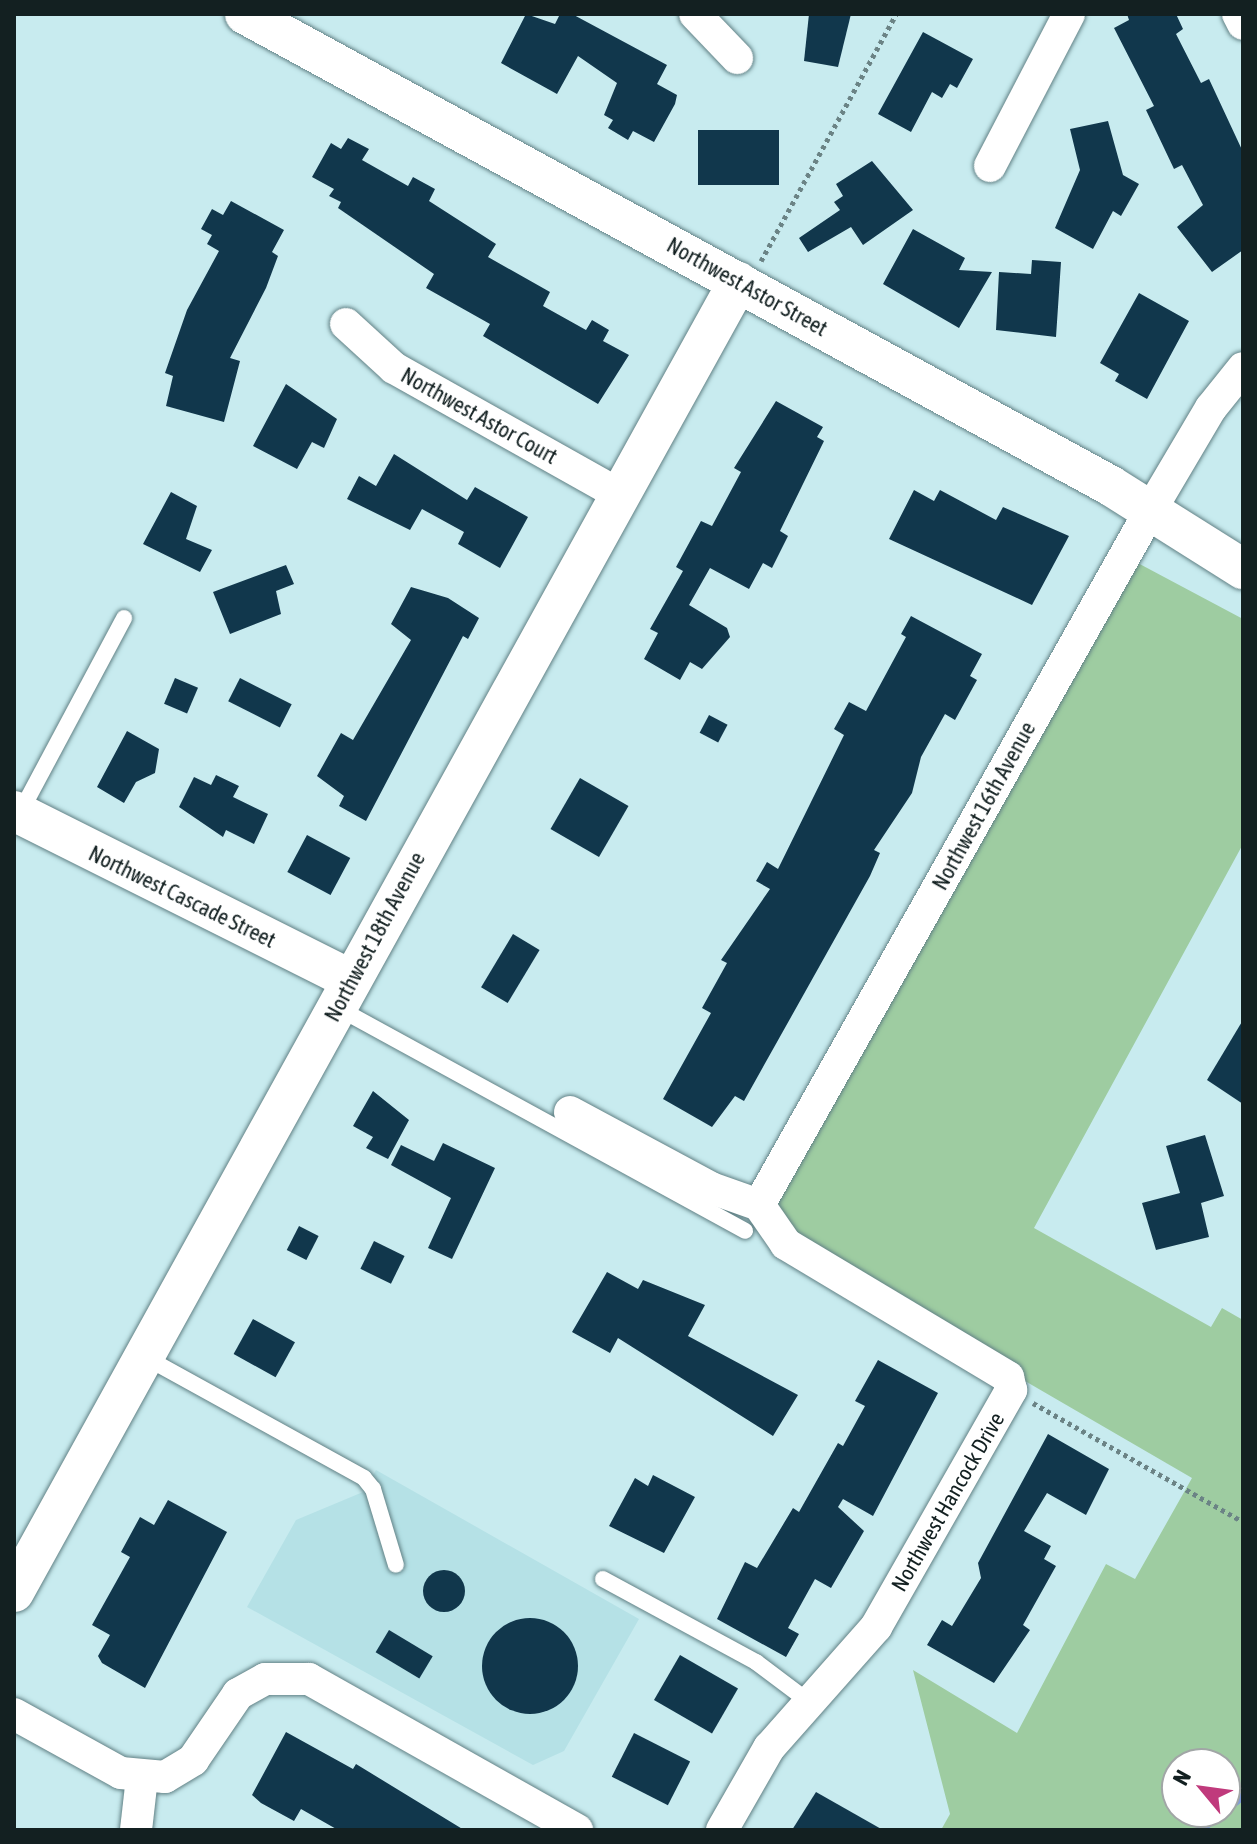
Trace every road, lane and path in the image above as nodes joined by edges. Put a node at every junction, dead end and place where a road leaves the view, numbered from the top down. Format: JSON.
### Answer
{"nodes":[{"id":1,"x":245,"y":14,"type":"edge"},
{"id":2,"x":695,"y":14,"type":"edge"},
{"id":3,"x":896,"y":14,"type":"edge"},
{"id":4,"x":1069,"y":14,"type":"edge"},
{"id":5,"x":1238,"y":14,"type":"edge"},
{"id":6,"x":1243,"y":24,"type":"edge"},
{"id":7,"x":737,"y":58,"type":"dead end"},
{"id":8,"x":990,"y":166,"type":"dead end"},
{"id":9,"x":742,"y":284,"type":"junction"},
{"id":10,"x":346,"y":324,"type":"dead end"},
{"id":11,"x":1243,"y":368,"type":"edge"},
{"id":12,"x":620,"y":495,"type":"junction"},
{"id":13,"x":1150,"y":511,"type":"junction"},
{"id":14,"x":1243,"y":569,"type":"edge"},
{"id":15,"x":124,"y":618,"type":"dead end"},
{"id":16,"x":17,"y":813,"type":"edge"},
{"id":17,"x":344,"y":994,"type":"junction"},
{"id":18,"x":570,"y":1112,"type":"dead end"},
{"id":19,"x":752,"y":1218,"type":"junction"},
{"id":20,"x":145,"y":1357,"type":"junction"},
{"id":21,"x":1011,"y":1390,"type":"junction"},
{"id":22,"x":1243,"y":1522,"type":"edge"},
{"id":23,"x":24,"y":1550,"type":"edge"},
{"id":24,"x":396,"y":1565,"type":"dead end"},
{"id":25,"x":603,"y":1579,"type":"dead end"},
{"id":26,"x":14,"y":1592,"type":"edge"},
{"id":27,"x":813,"y":1705,"type":"junction"},
{"id":28,"x":14,"y":1714,"type":"edge"},
{"id":29,"x":142,"y":1777,"type":"junction"},
{"id":30,"x":136,"y":1830,"type":"edge"},
{"id":31,"x":577,"y":1830,"type":"edge"},
{"id":32,"x":722,"y":1830,"type":"edge"}],
"edges":[{"from":1,"to":9,"type":"street","name":"Northwest Astor Street"},
{"from":2,"to":7,"type":"street"},
{"from":3,"to":9,"type":"path"},
{"from":4,"to":8,"type":"street"},
{"from":5,"to":6,"type":"street"},
{"from":9,"to":12,"type":"street","name":"Northwest 18th Avenue"},
{"from":9,"to":13,"type":"street","name":"Northwest Astor Street"},
{"from":10,"to":12,"type":"street","name":"Northwest Astor Court"},
{"from":11,"to":13,"type":"street","name":"Northwest 16th Avenue"},
{"from":12,"to":17,"type":"street","name":"Northwest 18th Avenue"},
{"from":13,"to":14,"type":"street","name":"Northwest Astor Street"},
{"from":13,"to":19,"type":"street","name":"Northwest 16th Avenue"},
{"from":15,"to":16,"type":"lane"},
{"from":16,"to":17,"type":"street","name":"Northwest Cascade Street"},
{"from":17,"to":19,"type":"lane"},
{"from":17,"to":20,"type":"street","name":"Northwest 18th Avenue"},
{"from":18,"to":19,"type":"street"},
{"from":19,"to":21,"type":"street","name":"Northwest Hancock Drive"},
{"from":20,"to":23,"type":"street","name":"Northwest 18th Avenue"},
{"from":20,"to":24,"type":"lane"},
{"from":21,"to":22,"type":"path"},
{"from":21,"to":27,"type":"street","name":"Northwest Hancock Drive"},
{"from":23,"to":26,"type":"street","name":"Northwest 18th Avenue"},
{"from":25,"to":27,"type":"lane"},
{"from":27,"to":32,"type":"street","name":"Northwest Hancock Drive"},
{"from":28,"to":29,"type":"street"},
{"from":29,"to":30,"type":"street"},
{"from":29,"to":31,"type":"street"}]}
